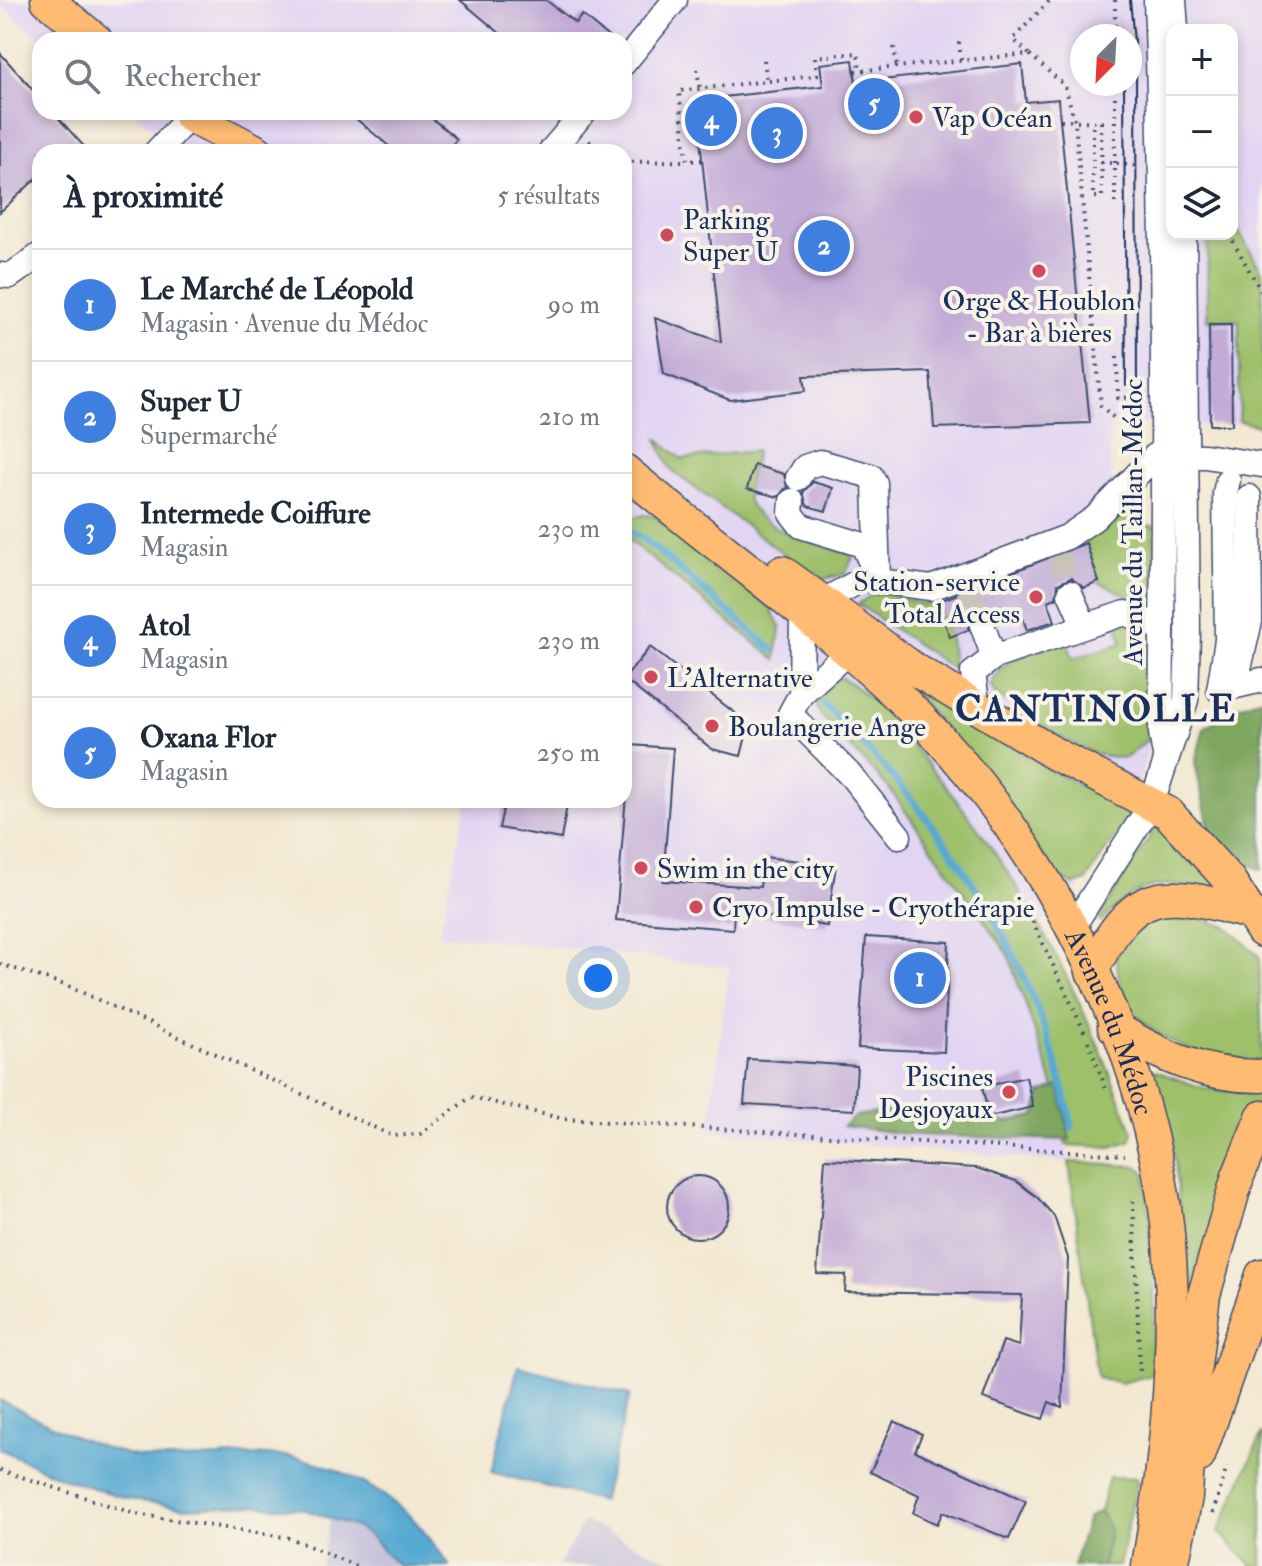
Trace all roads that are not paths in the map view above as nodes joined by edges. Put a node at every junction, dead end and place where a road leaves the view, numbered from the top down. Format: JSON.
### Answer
{"nodes":[{"id":1,"x":47,"y":0,"type":"edge"},
{"id":2,"x":675,"y":0,"type":"edge"},
{"id":3,"x":1156,"y":0,"type":"edge"},
{"id":4,"x":1174,"y":0,"type":"edge"},
{"id":5,"x":1176,"y":24,"type":"edge"},
{"id":6,"x":86,"y":32,"type":"edge"},
{"id":7,"x":632,"y":53,"type":"edge"},
{"id":8,"x":1166,"y":118,"type":"edge"},
{"id":9,"x":182,"y":120,"type":"edge"},
{"id":10,"x":194,"y":120,"type":"edge"},
{"id":11,"x":198,"y":120,"type":"edge"},
{"id":12,"x":577,"y":120,"type":"edge"},
{"id":13,"x":163,"y":144,"type":"edge"},
{"id":14,"x":221,"y":144,"type":"edge"},
{"id":15,"x":243,"y":144,"type":"edge"},
{"id":16,"x":557,"y":144,"type":"edge"},
{"id":17,"x":1183,"y":240,"type":"edge"},
{"id":18,"x":32,"y":261,"type":"edge"},
{"id":19,"x":0,"y":275,"type":"edge"},
{"id":20,"x":632,"y":451,"type":"edge"},
{"id":21,"x":1212,"y":457,"type":"junction"},
{"id":22,"x":1164,"y":459,"type":"junction"},
{"id":23,"x":1262,"y":465,"type":"edge"},
{"id":24,"x":632,"y":476,"type":"edge"},
{"id":25,"x":1228,"y":480,"type":"junction"},
{"id":26,"x":1255,"y":502,"type":"edge"},
{"id":27,"x":878,"y":579,"type":"junction"},
{"id":28,"x":1070,"y":593,"type":"tunnel mouth"},
{"id":29,"x":811,"y":608,"type":"junction"},
{"id":30,"x":982,"y":625,"type":"tunnel mouth"},
{"id":31,"x":1084,"y":625,"type":"junction"},
{"id":32,"x":1162,"y":627,"type":"junction"},
{"id":33,"x":847,"y":653,"type":"junction"},
{"id":34,"x":994,"y":657,"type":"junction"},
{"id":35,"x":1247,"y":682,"type":"edge"},
{"id":36,"x":801,"y":694,"type":"junction"},
{"id":37,"x":1186,"y":700,"type":"junction"},
{"id":38,"x":978,"y":709,"type":"junction"},
{"id":39,"x":1165,"y":755,"type":"junction"},
{"id":40,"x":1152,"y":803,"type":"junction"},
{"id":41,"x":899,"y":836,"type":"dead end"},
{"id":42,"x":1258,"y":920,"type":"edge"},
{"id":43,"x":1072,"y":928,"type":"junction"},
{"id":44,"x":1092,"y":972,"type":"junction"},
{"id":45,"x":1114,"y":1027,"type":"junction"},
{"id":46,"x":1262,"y":1076,"type":"edge"},
{"id":47,"x":1262,"y":1117,"type":"edge"},
{"id":48,"x":1262,"y":1275,"type":"edge"},
{"id":49,"x":1186,"y":1497,"type":"junction"},
{"id":50,"x":1148,"y":1566,"type":"edge"},
{"id":51,"x":1172,"y":1566,"type":"edge"}],
"edges":[{"from":1,"to":6,"type":"main road"},
{"from":2,"to":7,"type":"street"},
{"from":3,"to":8,"type":"street","name":"Avenue du Taillan-Médoc"},
{"from":4,"to":5,"type":"street"},
{"from":8,"to":22,"type":"street","name":"Avenue du Taillan-Médoc"},
{"from":9,"to":13,"type":"street"},
{"from":10,"to":14,"type":"main road"},
{"from":11,"to":15,"type":"main road"},
{"from":12,"to":16,"type":"street"},
{"from":17,"to":22,"type":"street","name":"Avenue du Taillan-Médoc"},
{"from":18,"to":19,"type":"street"},
{"from":20,"to":29,"type":"main road","name":"Avenue du Médoc"},
{"from":21,"to":22,"type":"street"},
{"from":21,"to":23,"type":"street"},
{"from":21,"to":25,"type":"street"},
{"from":22,"to":27,"type":"street"},
{"from":22,"to":32,"type":"street","name":"Avenue du Taillan-Médoc"},
{"from":22,"to":37,"type":"street","name":"Avenue du Taillan-Médoc"},
{"from":24,"to":29,"type":"main road","name":"Avenue du Médoc"},
{"from":25,"to":26,"type":"street"},
{"from":25,"to":35,"type":"street"},
{"from":26,"to":35,"type":"street"},
{"from":27,"to":27,"type":"street"},
{"from":27,"to":29,"type":"street"},
{"from":28,"to":31,"type":"street"},
{"from":29,"to":33,"type":"main road","name":"Avenue du Médoc"},
{"from":29,"to":36,"type":"street"},
{"from":29,"to":38,"type":"main road","name":"Avenue du Médoc"},
{"from":30,"to":34,"type":"street"},
{"from":31,"to":32,"type":"street"},
{"from":31,"to":34,"type":"street"},
{"from":32,"to":39,"type":"street","name":"Avenue du Taillan-Médoc"},
{"from":33,"to":36,"type":"street"},
{"from":33,"to":43,"type":"main road","name":"Avenue du Médoc"},
{"from":34,"to":38,"type":"street"},
{"from":35,"to":37,"type":"street"},
{"from":36,"to":41,"type":"street"},
{"from":37,"to":39,"type":"street","name":"Avenue du Taillan-Médoc"},
{"from":38,"to":40,"type":"main road","name":"Avenue du Médoc"},
{"from":39,"to":40,"type":"street","name":"Avenue du Taillan-Médoc"},
{"from":40,"to":42,"type":"main road","name":"Avenue du Médoc"},
{"from":40,"to":43,"type":"street","name":"Avenue du Taillan-Médoc"},
{"from":42,"to":44,"type":"main road"},
{"from":43,"to":44,"type":"main road","name":"Avenue du Médoc"},
{"from":44,"to":45,"type":"main road","name":"Avenue du Médoc"},
{"from":45,"to":46,"type":"main road"},
{"from":45,"to":50,"type":"main road","name":"Avenue du Médoc"},
{"from":47,"to":49,"type":"main road"},
{"from":48,"to":49,"type":"main road"},
{"from":49,"to":51,"type":"main road"}]}
